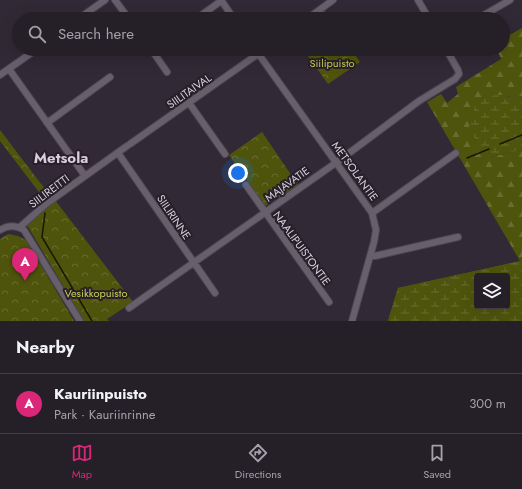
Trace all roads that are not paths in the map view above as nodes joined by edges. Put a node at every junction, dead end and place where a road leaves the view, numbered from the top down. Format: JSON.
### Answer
{"nodes":[{"id":1,"x":104,"y":0,"type":"edge"},
{"id":2,"x":115,"y":0,"type":"edge"},
{"id":3,"x":333,"y":0,"type":"edge"},
{"id":4,"x":418,"y":0,"type":"edge"},
{"id":5,"x":510,"y":0,"type":"edge"},
{"id":6,"x":221,"y":1,"type":"edge"},
{"id":7,"x":88,"y":12,"type":"edge"},
{"id":8,"x":124,"y":12,"type":"edge"},
{"id":9,"x":206,"y":12,"type":"edge"},
{"id":10,"x":229,"y":12,"type":"edge"},
{"id":11,"x":316,"y":12,"type":"edge"},
{"id":12,"x":425,"y":12,"type":"edge"},
{"id":13,"x":489,"y":12,"type":"edge"},
{"id":14,"x":27,"y":56,"type":"edge"},
{"id":15,"x":156,"y":56,"type":"edge"},
{"id":16,"x":250,"y":56,"type":"edge"},
{"id":17,"x":261,"y":56,"type":"edge"},
{"id":18,"x":450,"y":56,"type":"edge"},
{"id":19,"x":9,"y":69,"type":"junction"},
{"id":20,"x":167,"y":72,"type":"dead end"},
{"id":21,"x":0,"y":75,"type":"edge"},
{"id":22,"x":110,"y":77,"type":"dead end"},
{"id":23,"x":189,"y":103,"type":"junction"},
{"id":24,"x":47,"y":123,"type":"junction"},
{"id":25,"x":129,"y":145,"type":"joint"},
{"id":26,"x":118,"y":153,"type":"junction"},
{"id":27,"x":456,"y":153,"type":"dead end"},
{"id":28,"x":225,"y":154,"type":"dead end"},
{"id":29,"x":337,"y":162,"type":"junction"},
{"id":30,"x":85,"y":176,"type":"junction"},
{"id":31,"x":246,"y":185,"type":"dead end"},
{"id":32,"x":264,"y":212,"type":"junction"},
{"id":33,"x":372,"y":213,"type":"junction"},
{"id":34,"x":20,"y":227,"type":"junction"},
{"id":35,"x":0,"y":230,"type":"edge"},
{"id":36,"x":458,"y":237,"type":"dead end"},
{"id":37,"x":371,"y":256,"type":"junction"},
{"id":38,"x":194,"y":263,"type":"junction"},
{"id":39,"x":215,"y":293,"type":"dead end"},
{"id":40,"x":329,"y":302,"type":"dead end"},
{"id":41,"x":129,"y":308,"type":"dead end"},
{"id":42,"x":80,"y":321,"type":"edge"},
{"id":43,"x":352,"y":321,"type":"edge"}],
"edges":[{"from":1,"to":7,"type":"street"},
{"from":2,"to":8,"type":"street"},
{"from":3,"to":11,"type":"street"},
{"from":4,"to":12,"type":"street"},
{"from":5,"to":13,"type":"street"},
{"from":6,"to":9,"type":"street"},
{"from":6,"to":10,"type":"street"},
{"from":14,"to":19,"type":"street"},
{"from":15,"to":20,"type":"street"},
{"from":16,"to":23,"type":"street","name":"SIILITAIVAL"},
{"from":17,"to":29,"type":"street","name":"METSOLANTIE"},
{"from":18,"to":29,"type":"street","name":"MAJAVATIE"},
{"from":19,"to":21,"type":"street"},
{"from":19,"to":24,"type":"street"},
{"from":22,"to":24,"type":"street"},
{"from":23,"to":25,"type":"street","name":"SIILITAIVAL"},
{"from":23,"to":28,"type":"street"},
{"from":24,"to":30,"type":"street"},
{"from":25,"to":26,"type":"street","name":"SIILIREITTI"},
{"from":26,"to":30,"type":"street","name":"SIILIREITTI"},
{"from":26,"to":38,"type":"street","name":"SIILIRINNE"},
{"from":27,"to":33,"type":"street"},
{"from":29,"to":32,"type":"street","name":"MAJAVATIE"},
{"from":29,"to":33,"type":"street","name":"METSOLANTIE"},
{"from":30,"to":34,"type":"street","name":"SIILIREITTI"},
{"from":31,"to":32,"type":"street","name":"NAALIPUISTONTIE"},
{"from":32,"to":38,"type":"street","name":"MAJAVATIE"},
{"from":32,"to":40,"type":"street","name":"NAALIPUISTONTIE"},
{"from":33,"to":37,"type":"street","name":"METSOLANTIE"},
{"from":34,"to":35,"type":"street"},
{"from":34,"to":42,"type":"street"},
{"from":36,"to":37,"type":"street"},
{"from":37,"to":43,"type":"street","name":"METSOLANTIE"},
{"from":38,"to":39,"type":"street","name":"SIILIRINNE"},
{"from":38,"to":41,"type":"street","name":"MAJAVATIE"}]}
